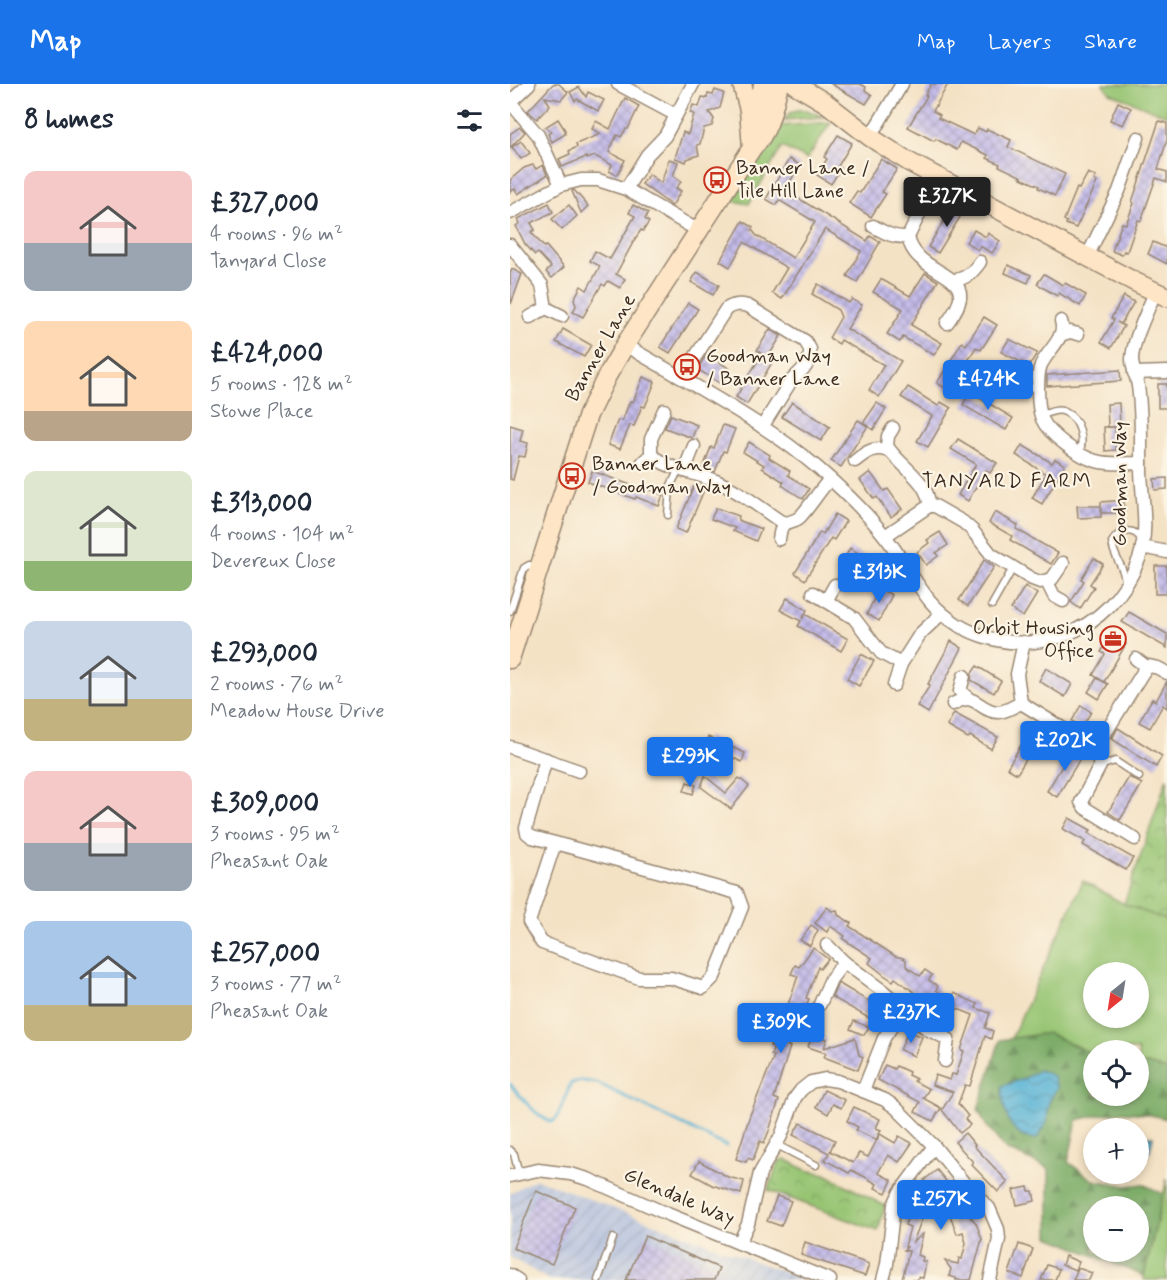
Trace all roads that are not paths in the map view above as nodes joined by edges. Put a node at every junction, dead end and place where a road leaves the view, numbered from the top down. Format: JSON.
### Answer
{"nodes":[{"id":1,"x":529,"y":84,"type":"edge"},
{"id":2,"x":618,"y":84,"type":"edge"},
{"id":3,"x":693,"y":84,"type":"edge"},
{"id":4,"x":742,"y":84,"type":"edge"},
{"id":5,"x":902,"y":84,"type":"edge"},
{"id":6,"x":777,"y":85,"type":"edge"},
{"id":7,"x":510,"y":102,"type":"edge"},
{"id":8,"x":676,"y":115,"type":"junction"},
{"id":9,"x":870,"y":137,"type":"junction"},
{"id":10,"x":1138,"y":138,"type":"dead end"},
{"id":11,"x":752,"y":148,"type":"junction"},
{"id":12,"x":937,"y":178,"type":"junction"},
{"id":13,"x":561,"y":185,"type":"junction"},
{"id":14,"x":626,"y":189,"type":"junction"},
{"id":15,"x":510,"y":213,"type":"edge"},
{"id":16,"x":873,"y":226,"type":"dead end"},
{"id":17,"x":699,"y":231,"type":"junction"},
{"id":18,"x":908,"y":237,"type":"junction"},
{"id":19,"x":510,"y":245,"type":"edge"},
{"id":20,"x":1087,"y":257,"type":"junction"},
{"id":21,"x":980,"y":262,"type":"dead end"},
{"id":22,"x":954,"y":280,"type":"junction"},
{"id":23,"x":1161,"y":294,"type":"edge"},
{"id":24,"x":546,"y":308,"type":"junction"},
{"id":25,"x":562,"y":316,"type":"dead end"},
{"id":26,"x":530,"y":317,"type":"dead end"},
{"id":27,"x":1061,"y":321,"type":"dead end"},
{"id":28,"x":947,"y":323,"type":"dead end"},
{"id":29,"x":1078,"y":334,"type":"dead end"},
{"id":30,"x":1060,"y":335,"type":"junction"},
{"id":31,"x":625,"y":345,"type":"junction"},
{"id":32,"x":690,"y":365,"type":"dead end"},
{"id":33,"x":1167,"y":372,"type":"edge"},
{"id":34,"x":1134,"y":373,"type":"junction"},
{"id":35,"x":986,"y":378,"type":"dead end"},
{"id":36,"x":1038,"y":388,"type":"junction"},
{"id":37,"x":664,"y":410,"type":"dead end"},
{"id":38,"x":1041,"y":416,"type":"junction"},
{"id":39,"x":762,"y":427,"type":"junction"},
{"id":40,"x":893,"y":428,"type":"dead end"},
{"id":41,"x":694,"y":447,"type":"dead end"},
{"id":42,"x":890,"y":451,"type":"junction"},
{"id":43,"x":1079,"y":453,"type":"junction"},
{"id":44,"x":855,"y":460,"type":"dead end"},
{"id":45,"x":1141,"y":463,"type":"junction"},
{"id":46,"x":681,"y":470,"type":"junction"},
{"id":47,"x":830,"y":479,"type":"junction"},
{"id":48,"x":929,"y":506,"type":"junction"},
{"id":49,"x":668,"y":515,"type":"dead end"},
{"id":50,"x":786,"y":523,"type":"junction"},
{"id":51,"x":885,"y":537,"type":"junction"},
{"id":52,"x":779,"y":539,"type":"dead end"},
{"id":53,"x":1143,"y":545,"type":"junction"},
{"id":54,"x":1167,"y":552,"type":"edge"},
{"id":55,"x":1063,"y":564,"type":"dead end"},
{"id":56,"x":539,"y":568,"type":"junction"},
{"id":57,"x":1013,"y":568,"type":"junction"},
{"id":58,"x":1047,"y":582,"type":"junction"},
{"id":59,"x":835,"y":585,"type":"dead end"},
{"id":60,"x":1125,"y":586,"type":"junction"},
{"id":61,"x":813,"y":593,"type":"dead end"},
{"id":62,"x":826,"y":601,"type":"junction"},
{"id":63,"x":1063,"y":601,"type":"dead end"},
{"id":64,"x":992,"y":605,"type":"dead end"},
{"id":65,"x":510,"y":611,"type":"edge"},
{"id":66,"x":942,"y":613,"type":"junction"},
{"id":67,"x":1024,"y":642,"type":"junction"},
{"id":68,"x":510,"y":659,"type":"edge"},
{"id":69,"x":1136,"y":659,"type":"dead end"},
{"id":70,"x":901,"y":664,"type":"junction"},
{"id":71,"x":1143,"y":672,"type":"junction"},
{"id":72,"x":1167,"y":673,"type":"edge"},
{"id":73,"x":964,"y":676,"type":"dead end"},
{"id":74,"x":894,"y":685,"type":"dead end"},
{"id":75,"x":968,"y":698,"type":"junction"},
{"id":76,"x":1021,"y":703,"type":"junction"},
{"id":77,"x":953,"y":704,"type":"dead end"},
{"id":78,"x":1094,"y":744,"type":"junction"},
{"id":79,"x":510,"y":747,"type":"edge"},
{"id":80,"x":546,"y":759,"type":"junction"},
{"id":81,"x":1100,"y":766,"type":"junction"},
{"id":82,"x":579,"y":771,"type":"dead end"},
{"id":83,"x":1139,"y":777,"type":"dead end"},
{"id":84,"x":1135,"y":839,"type":"dead end"},
{"id":85,"x":555,"y":843,"type":"junction"},
{"id":86,"x":827,"y":945,"type":"dead end"},
{"id":87,"x":844,"y":962,"type":"junction"},
{"id":88,"x":820,"y":1004,"type":"dead end"},
{"id":89,"x":903,"y":1009,"type":"junction"},
{"id":90,"x":945,"y":1061,"type":"dead end"},
{"id":91,"x":862,"y":1091,"type":"junction"},
{"id":92,"x":776,"y":1144,"type":"junction"},
{"id":93,"x":934,"y":1146,"type":"junction"},
{"id":94,"x":510,"y":1150,"type":"edge"},
{"id":95,"x":816,"y":1164,"type":"dead end"},
{"id":96,"x":515,"y":1175,"type":"edge"},
{"id":97,"x":613,"y":1238,"type":"dead end"},
{"id":98,"x":739,"y":1243,"type":"junction"},
{"id":99,"x":510,"y":1275,"type":"edge"},
{"id":100,"x":518,"y":1280,"type":"edge"},
{"id":101,"x":598,"y":1280,"type":"edge"},
{"id":102,"x":830,"y":1280,"type":"edge"},
{"id":103,"x":883,"y":1280,"type":"edge"},
{"id":104,"x":990,"y":1280,"type":"edge"}],
"edges":[{"from":1,"to":7,"type":"street"},
{"from":2,"to":8,"type":"street"},
{"from":3,"to":8,"type":"street"},
{"from":4,"to":11,"type":"street"},
{"from":5,"to":9,"type":"street"},
{"from":6,"to":9,"type":"street"},
{"from":6,"to":11,"type":"street","name":"Banner Lane"},
{"from":7,"to":13,"type":"street"},
{"from":8,"to":14,"type":"street"},
{"from":9,"to":12,"type":"street"},
{"from":10,"to":20,"type":"street"},
{"from":11,"to":17,"type":"street","name":"Banner Lane"},
{"from":12,"to":18,"type":"street"},
{"from":12,"to":20,"type":"street"},
{"from":13,"to":14,"type":"street"},
{"from":13,"to":15,"type":"street"},
{"from":14,"to":17,"type":"street"},
{"from":16,"to":18,"type":"street"},
{"from":17,"to":31,"type":"street","name":"Banner Lane"},
{"from":18,"to":22,"type":"street"},
{"from":19,"to":24,"type":"street"},
{"from":20,"to":23,"type":"street"},
{"from":21,"to":22,"type":"street"},
{"from":22,"to":28,"type":"street"},
{"from":23,"to":34,"type":"street","name":"Goodman Way"},
{"from":24,"to":25,"type":"street"},
{"from":24,"to":26,"type":"street"},
{"from":27,"to":30,"type":"street"},
{"from":29,"to":30,"type":"street"},
{"from":30,"to":36,"type":"street"},
{"from":31,"to":39,"type":"street","name":"Goodman Way"},
{"from":31,"to":56,"type":"street","name":"Banner Lane"},
{"from":32,"to":39,"type":"street"},
{"from":33,"to":34,"type":"street"},
{"from":34,"to":45,"type":"street","name":"Goodman Way"},
{"from":35,"to":36,"type":"lane"},
{"from":36,"to":38,"type":"street"},
{"from":37,"to":46,"type":"street"},
{"from":38,"to":43,"type":"street"},
{"from":38,"to":43,"type":"lane"},
{"from":39,"to":47,"type":"street","name":"Goodman Way"},
{"from":40,"to":42,"type":"street"},
{"from":41,"to":46,"type":"street"},
{"from":42,"to":44,"type":"street"},
{"from":42,"to":48,"type":"street"},
{"from":43,"to":45,"type":"street"},
{"from":45,"to":53,"type":"street","name":"Goodman Way"},
{"from":46,"to":49,"type":"lane"},
{"from":46,"to":50,"type":"street"},
{"from":47,"to":50,"type":"street"},
{"from":47,"to":51,"type":"street","name":"Goodman Way"},
{"from":48,"to":51,"type":"street"},
{"from":48,"to":57,"type":"street"},
{"from":50,"to":52,"type":"street"},
{"from":51,"to":66,"type":"street","name":"Goodman Way"},
{"from":53,"to":54,"type":"street"},
{"from":53,"to":60,"type":"street","name":"Goodman Way"},
{"from":53,"to":60,"type":"lane"},
{"from":55,"to":58,"type":"street"},
{"from":56,"to":65,"type":"lane"},
{"from":56,"to":68,"type":"street","name":"Banner Lane"},
{"from":57,"to":58,"type":"street"},
{"from":57,"to":64,"type":"lane"},
{"from":58,"to":63,"type":"street"},
{"from":59,"to":62,"type":"street"},
{"from":60,"to":67,"type":"street","name":"Goodman Way"},
{"from":61,"to":62,"type":"street"},
{"from":62,"to":70,"type":"street"},
{"from":66,"to":67,"type":"street","name":"Goodman Way"},
{"from":66,"to":70,"type":"street"},
{"from":67,"to":76,"type":"street"},
{"from":69,"to":71,"type":"street"},
{"from":70,"to":74,"type":"street"},
{"from":71,"to":72,"type":"street"},
{"from":71,"to":78,"type":"street"},
{"from":73,"to":75,"type":"street"},
{"from":75,"to":76,"type":"street"},
{"from":75,"to":77,"type":"street"},
{"from":76,"to":78,"type":"street"},
{"from":78,"to":81,"type":"street"},
{"from":79,"to":80,"type":"street"},
{"from":80,"to":82,"type":"street"},
{"from":80,"to":85,"type":"street"},
{"from":81,"to":83,"type":"lane"},
{"from":81,"to":84,"type":"street"},
{"from":85,"to":85,"type":"street"},
{"from":86,"to":87,"type":"street"},
{"from":87,"to":88,"type":"street"},
{"from":87,"to":89,"type":"street"},
{"from":89,"to":90,"type":"street"},
{"from":89,"to":91,"type":"street"},
{"from":91,"to":92,"type":"street"},
{"from":91,"to":93,"type":"street"},
{"from":92,"to":95,"type":"lane"},
{"from":92,"to":98,"type":"street"},
{"from":93,"to":103,"type":"street"},
{"from":93,"to":104,"type":"street"},
{"from":94,"to":96,"type":"lane"},
{"from":96,"to":98,"type":"street","name":"Glendale Way"},
{"from":97,"to":101,"type":"lane"},
{"from":98,"to":102,"type":"street","name":"Glendale Way"},
{"from":99,"to":100,"type":"street"}]}
